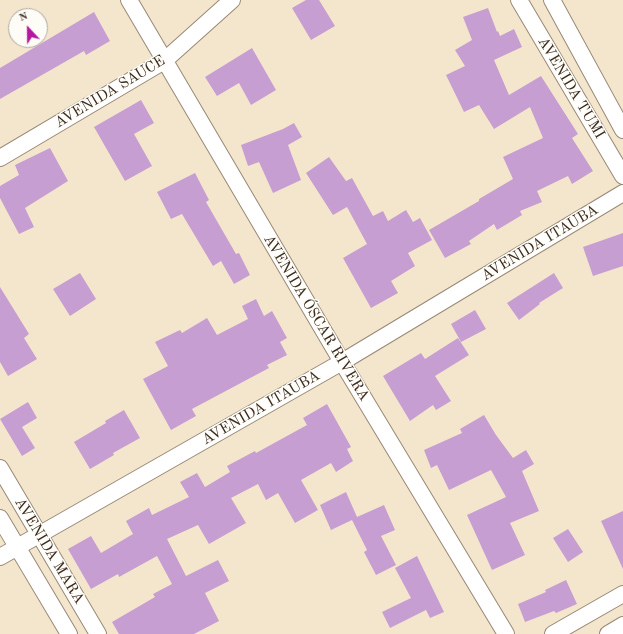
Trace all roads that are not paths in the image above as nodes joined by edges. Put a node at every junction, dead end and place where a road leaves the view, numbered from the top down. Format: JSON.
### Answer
{"nodes":[{"id":1,"x":128,"y":0,"type":"edge"},
{"id":2,"x":232,"y":0,"type":"edge"},
{"id":3,"x":519,"y":0,"type":"edge"},
{"id":4,"x":552,"y":0,"type":"edge"},
{"id":5,"x":164,"y":61,"type":"junction"},
{"id":6,"x":623,"y":130,"type":"edge"},
{"id":7,"x":0,"y":158,"type":"edge"},
{"id":8,"x":623,"y":176,"type":"edge"},
{"id":9,"x":623,"y":194,"type":"edge"},
{"id":10,"x":342,"y":362,"type":"junction"},
{"id":11,"x":0,"y":468,"type":"edge"},
{"id":12,"x":0,"y":518,"type":"edge"},
{"id":13,"x":38,"y":534,"type":"junction"},
{"id":14,"x":17,"y":547,"type":"junction"},
{"id":15,"x":0,"y":557,"type":"edge"},
{"id":16,"x":623,"y":594,"type":"edge"},
{"id":17,"x":623,"y":625,"type":"edge"},
{"id":18,"x":69,"y":634,"type":"edge"},
{"id":19,"x":98,"y":634,"type":"edge"},
{"id":20,"x":506,"y":634,"type":"edge"},
{"id":21,"x":553,"y":634,"type":"edge"},
{"id":22,"x":608,"y":634,"type":"edge"}],
"edges":[{"from":1,"to":5,"type":"street","name":"AVENIDA ÓSCAR RIVERA"},
{"from":2,"to":5,"type":"street","name":"AVENIDA SAUCE"},
{"from":3,"to":8,"type":"street","name":"AVENIDA TUMI"},
{"from":4,"to":6,"type":"street","name":"AVENIDA TUMI"},
{"from":5,"to":7,"type":"street","name":"AVENIDA SAUCE"},
{"from":5,"to":10,"type":"street","name":"AVENIDA ÓSCAR RIVERA"},
{"from":9,"to":10,"type":"street","name":"AVENIDA ITAUBA"},
{"from":10,"to":13,"type":"street","name":"AVENIDA ITAUBA"},
{"from":10,"to":20,"type":"street","name":"AVENIDA ÓSCAR RIVERA"},
{"from":11,"to":13,"type":"street","name":"AVENIDA MARA"},
{"from":12,"to":14,"type":"street","name":"AVENIDA MARA"},
{"from":13,"to":14,"type":"street","name":"AVENIDA ITAUBA"},
{"from":13,"to":19,"type":"street","name":"AVENIDA MARA"},
{"from":14,"to":15,"type":"street","name":"AVENIDA ITAUBA"},
{"from":14,"to":18,"type":"street","name":"AVENIDA MARA"},
{"from":16,"to":21,"type":"street"},
{"from":17,"to":22,"type":"street"}]}
